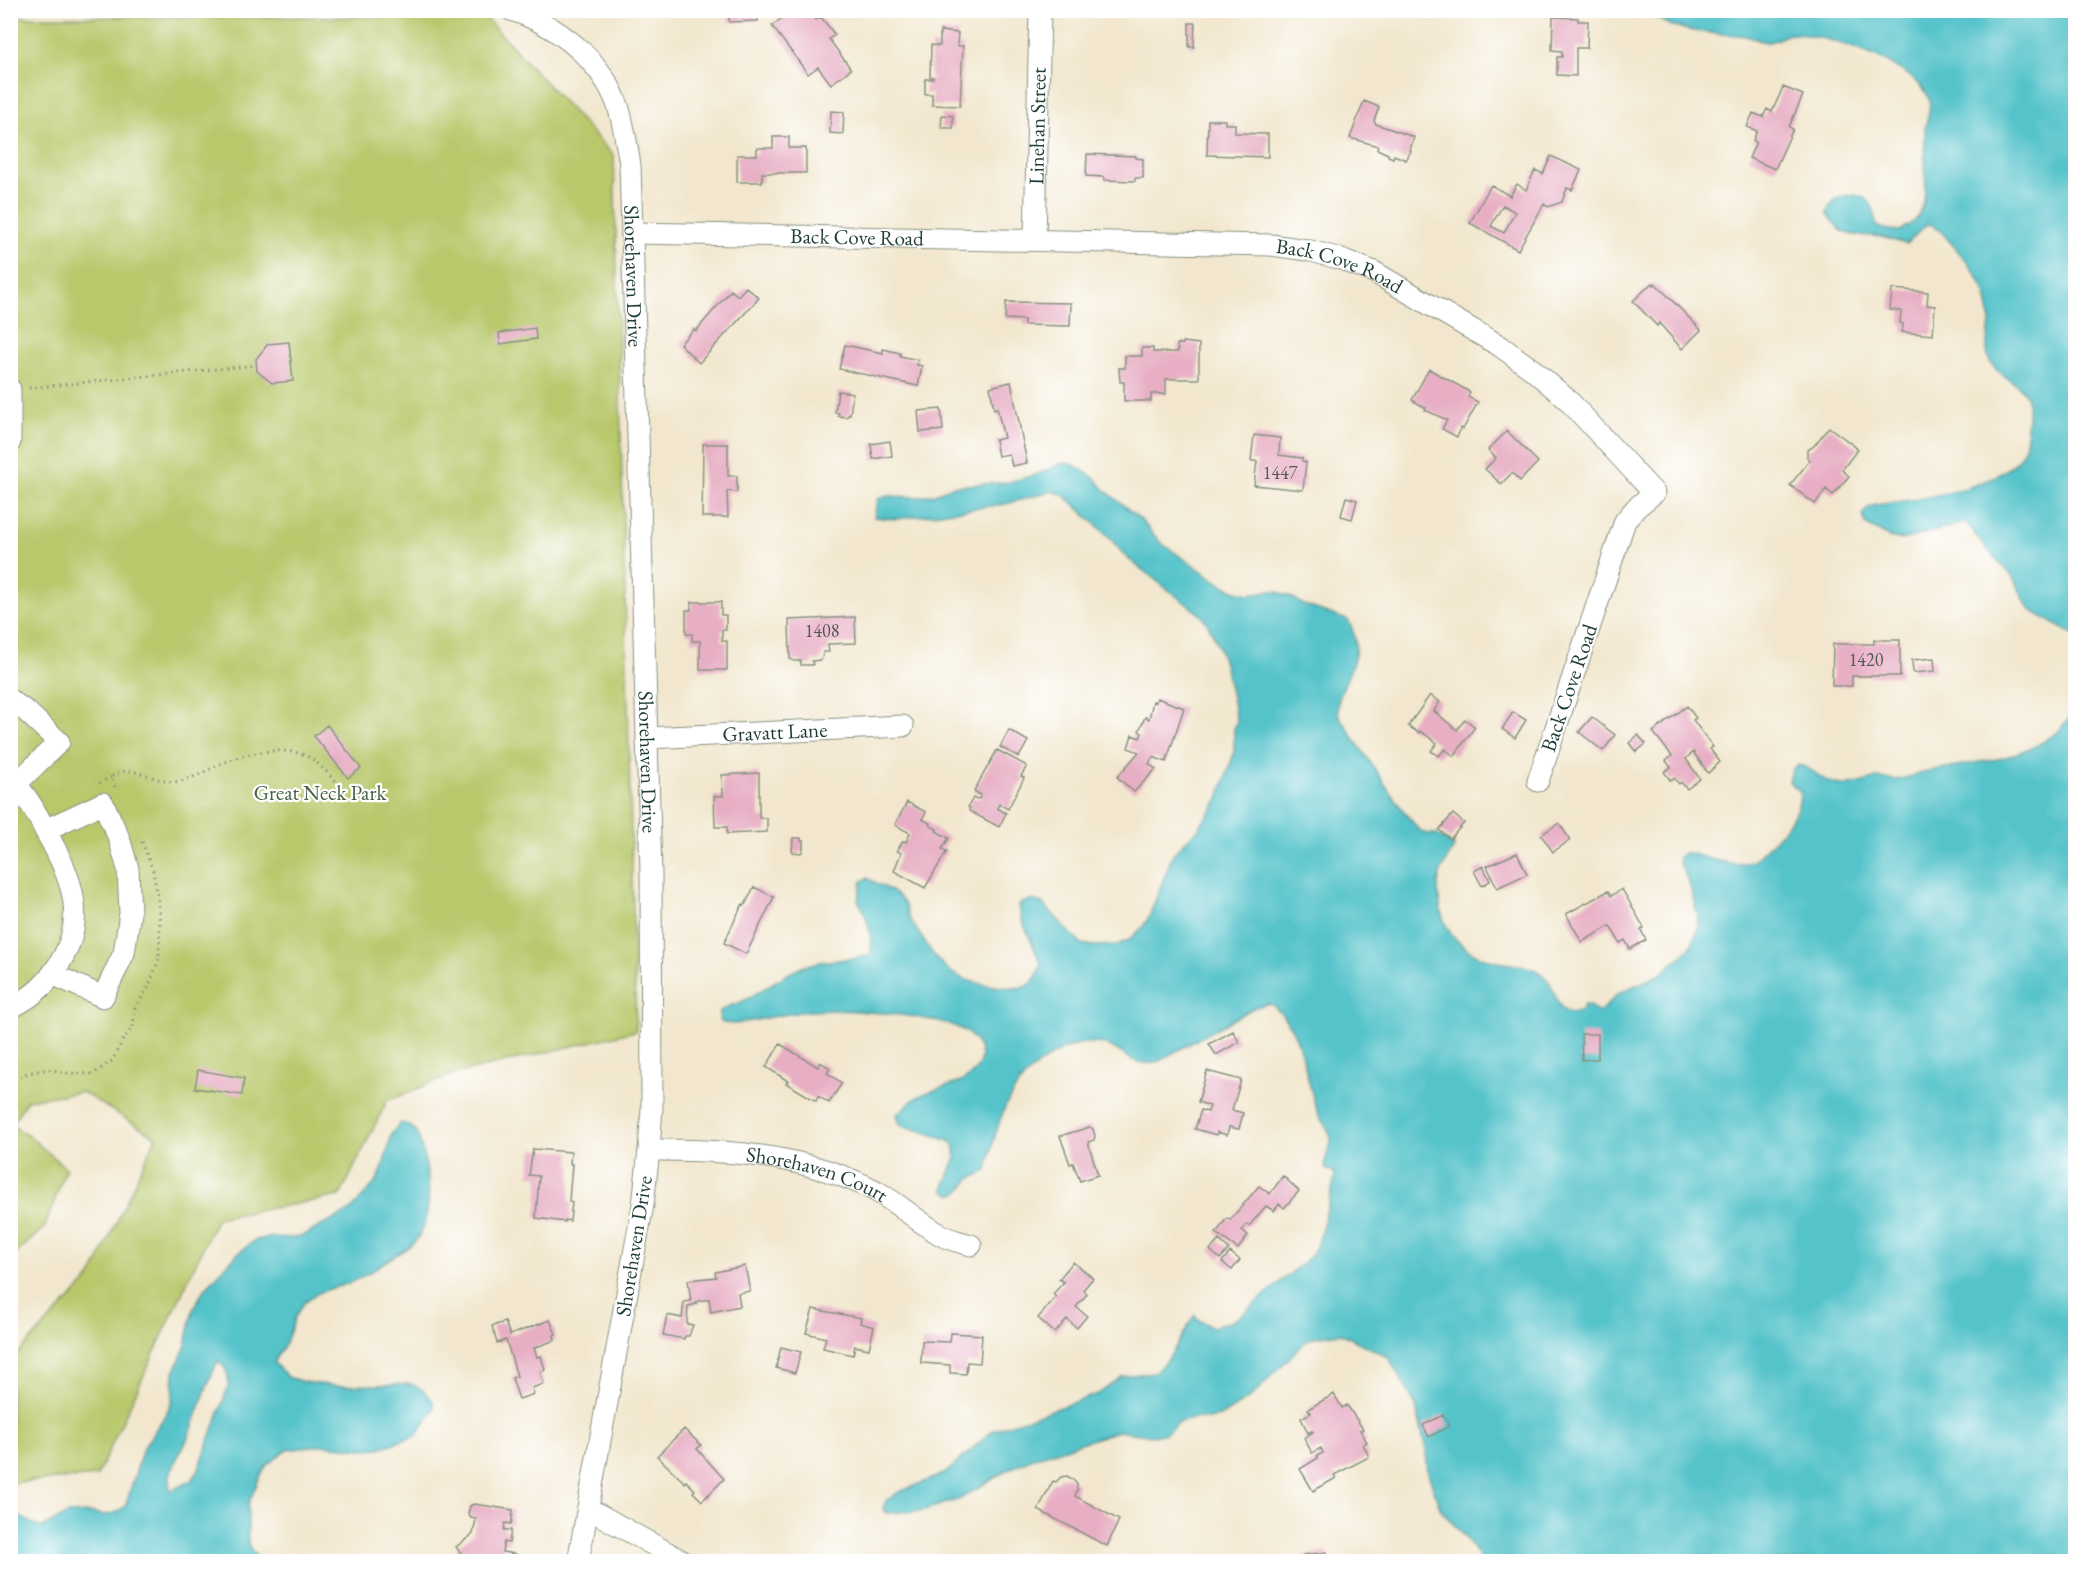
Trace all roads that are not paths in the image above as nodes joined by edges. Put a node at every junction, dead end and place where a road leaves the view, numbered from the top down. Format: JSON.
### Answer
{"nodes":[{"id":1,"x":511,"y":10,"type":"edge"},
{"id":2,"x":1040,"y":10,"type":"edge"},
{"id":3,"x":632,"y":233,"type":"junction"},
{"id":4,"x":1035,"y":240,"type":"junction"},
{"id":5,"x":11,"y":389,"type":"edge"},
{"id":6,"x":10,"y":442,"type":"edge"},
{"id":7,"x":10,"y":700,"type":"edge"},
{"id":8,"x":903,"y":726,"type":"dead end"},
{"id":9,"x":647,"y":738,"type":"junction"},
{"id":10,"x":1538,"y":781,"type":"dead end"},
{"id":11,"x":14,"y":785,"type":"edge"},
{"id":12,"x":45,"y":830,"type":"junction"},
{"id":13,"x":52,"y":974,"type":"junction"},
{"id":14,"x":10,"y":1008,"type":"edge"},
{"id":15,"x":649,"y":1150,"type":"junction"},
{"id":16,"x":971,"y":1245,"type":"dead end"},
{"id":17,"x":589,"y":1509,"type":"junction"},
{"id":18,"x":578,"y":1562,"type":"edge"},
{"id":19,"x":684,"y":1562,"type":"edge"}],
"edges":[{"from":1,"to":3,"type":"street","name":"Shorehaven Drive"},
{"from":2,"to":4,"type":"street","name":"Linehan Street"},
{"from":3,"to":4,"type":"street","name":"Back Cove Road"},
{"from":3,"to":9,"type":"street","name":"Shorehaven Drive"},
{"from":4,"to":10,"type":"street","name":"Back Cove Road"},
{"from":5,"to":6,"type":"street"},
{"from":7,"to":11,"type":"street"},
{"from":8,"to":9,"type":"street","name":"Gravatt Lane"},
{"from":9,"to":15,"type":"street","name":"Shorehaven Drive"},
{"from":11,"to":12,"type":"street"},
{"from":12,"to":13,"type":"street"},
{"from":12,"to":13,"type":"street"},
{"from":13,"to":14,"type":"street"},
{"from":15,"to":16,"type":"street","name":"Shorehaven Court"},
{"from":15,"to":17,"type":"street","name":"Shorehaven Drive"},
{"from":17,"to":18,"type":"street","name":"Shorehaven Drive"},
{"from":17,"to":19,"type":"street"}]}
